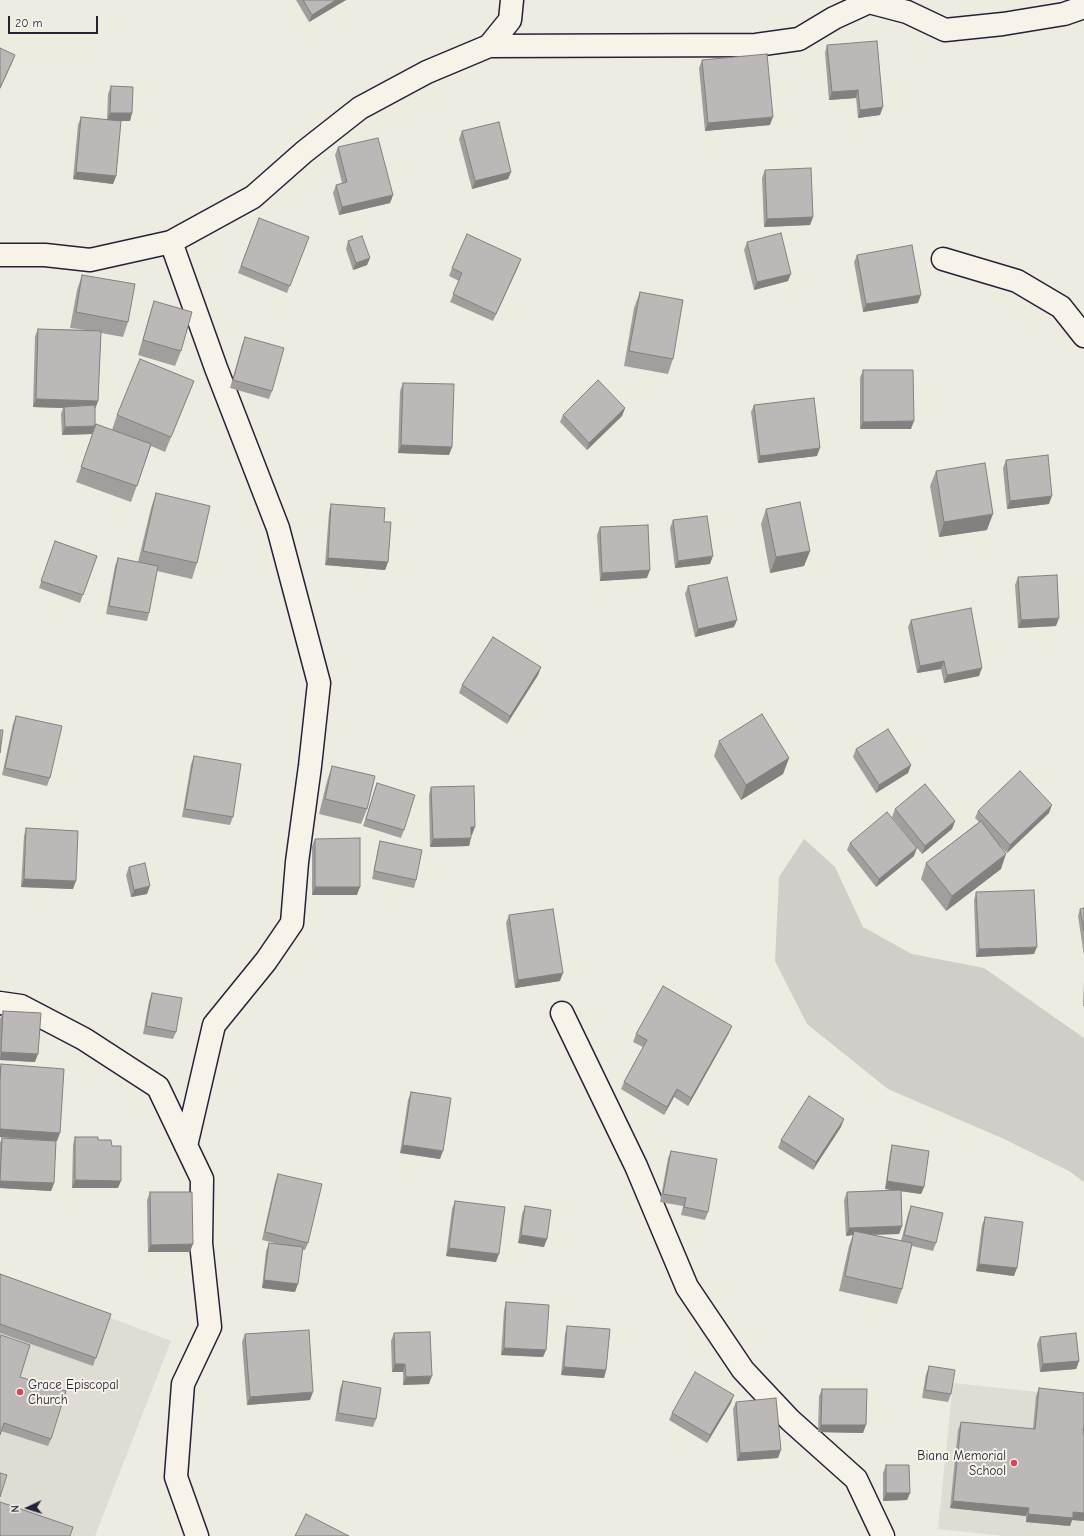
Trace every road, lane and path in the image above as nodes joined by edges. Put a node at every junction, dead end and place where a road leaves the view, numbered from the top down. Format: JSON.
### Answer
{"nodes":[{"id":1,"x":512,"y":0,"type":"edge"},
{"id":2,"x":1084,"y":7,"type":"edge"},
{"id":3,"x":490,"y":46,"type":"junction"},
{"id":4,"x":171,"y":242,"type":"junction"},
{"id":5,"x":0,"y":255,"type":"edge"},
{"id":6,"x":943,"y":259,"type":"dead end"},
{"id":7,"x":1084,"y":336,"type":"edge"},
{"id":8,"x":0,"y":1003,"type":"edge"},
{"id":9,"x":562,"y":1013,"type":"dead end"},
{"id":10,"x":186,"y":1146,"type":"junction"},
{"id":11,"x":197,"y":1536,"type":"edge"},
{"id":12,"x":883,"y":1536,"type":"edge"}],
"edges":[{"from":1,"to":3,"type":"street"},
{"from":2,"to":3,"type":"street"},
{"from":3,"to":4,"type":"street"},
{"from":4,"to":5,"type":"street"},
{"from":4,"to":10,"type":"street"},
{"from":6,"to":7,"type":"street"},
{"from":8,"to":10,"type":"street"},
{"from":9,"to":12,"type":"street"},
{"from":10,"to":11,"type":"street"}]}
